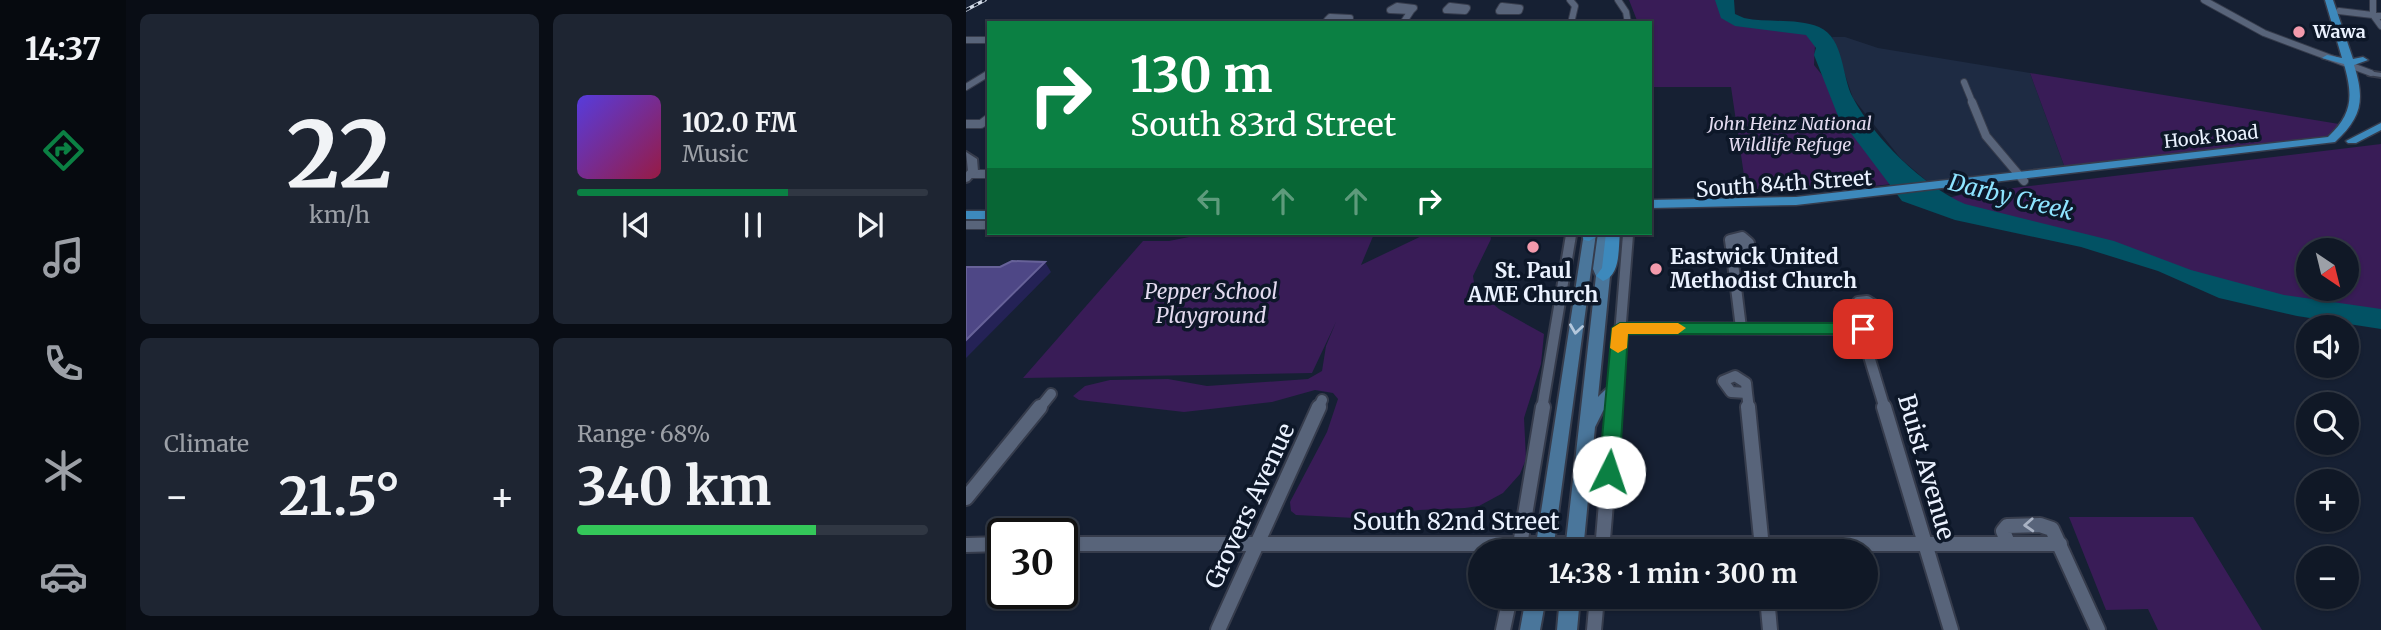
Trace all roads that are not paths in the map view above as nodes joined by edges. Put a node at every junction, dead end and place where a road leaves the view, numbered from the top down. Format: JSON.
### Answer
{"nodes":[{"id":1,"x":1570,"y":0,"type":"edge"},
{"id":2,"x":1618,"y":0,"type":"edge"},
{"id":3,"x":2204,"y":0,"type":"edge"},
{"id":4,"x":2329,"y":0,"type":"edge"},
{"id":5,"x":2337,"y":0,"type":"edge"},
{"id":6,"x":2376,"y":2,"type":"edge"},
{"id":7,"x":1411,"y":11,"type":"dead end"},
{"id":8,"x":1465,"y":11,"type":"dead end"},
{"id":9,"x":1519,"y":11,"type":"dead end"},
{"id":10,"x":2339,"y":11,"type":"junction"},
{"id":11,"x":2377,"y":16,"type":"edge"},
{"id":12,"x":1404,"y":21,"type":"edge"},
{"id":13,"x":1459,"y":21,"type":"edge"},
{"id":14,"x":1516,"y":21,"type":"edge"},
{"id":15,"x":1571,"y":21,"type":"edge"},
{"id":16,"x":1628,"y":21,"type":"edge"},
{"id":17,"x":2381,"y":26,"type":"edge"},
{"id":18,"x":2351,"y":32,"type":"dead end"},
{"id":19,"x":966,"y":40,"type":"edge"},
{"id":20,"x":979,"y":40,"type":"junction"},
{"id":21,"x":987,"y":40,"type":"edge"},
{"id":22,"x":966,"y":47,"type":"edge"},
{"id":23,"x":2364,"y":49,"type":"dead end"},
{"id":24,"x":2327,"y":58,"type":"junction"},
{"id":25,"x":2363,"y":60,"type":"junction"},
{"id":26,"x":987,"y":74,"type":"edge"},
{"id":27,"x":2378,"y":76,"type":"edge"},
{"id":28,"x":1964,"y":82,"type":"dead end"},
{"id":29,"x":966,"y":87,"type":"edge"},
{"id":30,"x":2378,"y":111,"type":"dead end"},
{"id":31,"x":985,"y":121,"type":"edge"},
{"id":32,"x":966,"y":124,"type":"edge"},
{"id":33,"x":2381,"y":126,"type":"edge"},
{"id":34,"x":966,"y":155,"type":"edge"},
{"id":35,"x":987,"y":174,"type":"edge"},
{"id":36,"x":968,"y":177,"type":"edge"},
{"id":37,"x":2022,"y":179,"type":"junction"},
{"id":38,"x":1918,"y":191,"type":"joint"},
{"id":39,"x":966,"y":205,"type":"edge"},
{"id":40,"x":987,"y":205,"type":"edge"},
{"id":41,"x":1652,"y":211,"type":"edge"},
{"id":42,"x":966,"y":215,"type":"edge"},
{"id":43,"x":987,"y":215,"type":"edge"},
{"id":44,"x":966,"y":225,"type":"edge"},
{"id":45,"x":987,"y":225,"type":"edge"},
{"id":46,"x":1571,"y":235,"type":"edge"},
{"id":47,"x":1593,"y":235,"type":"edge"},
{"id":48,"x":1593,"y":235,"type":"edge"},
{"id":49,"x":1621,"y":235,"type":"edge"},
{"id":50,"x":1621,"y":235,"type":"edge"},
{"id":51,"x":1731,"y":247,"type":"dead end"},
{"id":52,"x":1602,"y":283,"type":"junction"},
{"id":53,"x":1624,"y":289,"type":"junction"},
{"id":54,"x":1620,"y":328,"type":"junction"},
{"id":55,"x":1741,"y":328,"type":"junction"},
{"id":56,"x":1615,"y":390,"type":"junction"},
{"id":57,"x":1747,"y":393,"type":"dead end"},
{"id":58,"x":1051,"y":394,"type":"dead end"},
{"id":59,"x":1322,"y":400,"type":"dead end"},
{"id":60,"x":1564,"y":415,"type":"junction"},
{"id":61,"x":1541,"y":416,"type":"junction"},
{"id":62,"x":1586,"y":433,"type":"junction"},
{"id":63,"x":966,"y":498,"type":"edge"},
{"id":64,"x":1521,"y":539,"type":"edge"},
{"id":65,"x":1546,"y":539,"type":"edge"},
{"id":66,"x":1576,"y":539,"type":"edge"},
{"id":67,"x":1604,"y":539,"type":"edge"},
{"id":68,"x":1761,"y":539,"type":"edge"},
{"id":69,"x":1924,"y":543,"type":"junction"},
{"id":70,"x":987,"y":544,"type":"edge"},
{"id":71,"x":1078,"y":544,"type":"edge"},
{"id":72,"x":1878,"y":544,"type":"edge"},
{"id":73,"x":966,"y":545,"type":"edge"},
{"id":74,"x":1257,"y":545,"type":"junction"},
{"id":75,"x":1468,"y":547,"type":"edge"},
{"id":76,"x":1507,"y":609,"type":"edge"},
{"id":77,"x":1534,"y":609,"type":"edge"},
{"id":78,"x":1569,"y":609,"type":"edge"},
{"id":79,"x":1596,"y":609,"type":"edge"},
{"id":80,"x":1768,"y":609,"type":"edge"},
{"id":81,"x":1217,"y":630,"type":"edge"},
{"id":82,"x":1503,"y":630,"type":"edge"},
{"id":83,"x":1530,"y":630,"type":"edge"},
{"id":84,"x":1567,"y":630,"type":"edge"},
{"id":85,"x":1594,"y":630,"type":"edge"},
{"id":86,"x":1770,"y":630,"type":"edge"},
{"id":87,"x":1951,"y":630,"type":"edge"},
{"id":88,"x":2098,"y":630,"type":"edge"}],
"edges":[{"from":1,"to":15,"type":"street"},
{"from":2,"to":16,"type":"street"},
{"from":3,"to":24,"type":"street"},
{"from":4,"to":25,"type":"main road"},
{"from":5,"to":10,"type":"main road"},
{"from":6,"to":11,"type":"street"},
{"from":7,"to":12,"type":"street"},
{"from":8,"to":13,"type":"street"},
{"from":9,"to":14,"type":"street"},
{"from":10,"to":11,"type":"street"},
{"from":10,"to":18,"type":"main road"},
{"from":11,"to":17,"type":"street"},
{"from":19,"to":20,"type":"street"},
{"from":20,"to":21,"type":"street"},
{"from":20,"to":22,"type":"street"},
{"from":23,"to":27,"type":"main road"},
{"from":24,"to":25,"type":"main road"},
{"from":24,"to":27,"type":"street"},
{"from":25,"to":27,"type":"main road"},
{"from":26,"to":29,"type":"street"},
{"from":28,"to":37,"type":"street"},
{"from":30,"to":37,"type":"main road","name":"Hook Road"},
{"from":31,"to":32,"type":"street"},
{"from":33,"to":37,"type":"main road","name":"Hook Road"},
{"from":34,"to":36,"type":"street"},
{"from":35,"to":36,"type":"street"},
{"from":37,"to":38,"type":"main road","name":"Hook Road"},
{"from":38,"to":41,"type":"main road","name":"South 84th Street"},
{"from":39,"to":40,"type":"main road"},
{"from":42,"to":43,"type":"main road"},
{"from":44,"to":45,"type":"street"},
{"from":46,"to":61,"type":"street"},
{"from":47,"to":52,"type":"main road"},
{"from":48,"to":60,"type":"main road","one_way":true},
{"from":49,"to":52,"type":"main road"},
{"from":50,"to":53,"type":"street"},
{"from":51,"to":55,"type":"street"},
{"from":52,"to":53,"type":"street"},
{"from":52,"to":62,"type":"main road"},
{"from":53,"to":54,"type":"street"},
{"from":54,"to":55,"type":"street"},
{"from":54,"to":56,"type":"street"},
{"from":55,"to":69,"type":"street","name":"Buist Avenue"},
{"from":56,"to":62,"type":"main road"},
{"from":56,"to":67,"type":"street"},
{"from":57,"to":68,"type":"street"},
{"from":58,"to":63,"type":"street"},
{"from":59,"to":74,"type":"street","name":"Grovers Avenue"},
{"from":60,"to":61,"type":"street"},
{"from":60,"to":65,"type":"main road"},
{"from":61,"to":64,"type":"street"},
{"from":62,"to":66,"type":"main road"},
{"from":69,"to":72,"type":"street","name":"South 82nd Street"},
{"from":69,"to":87,"type":"street","name":"Buist Avenue"},
{"from":69,"to":88,"type":"street","name":"South 82nd Street"},
{"from":70,"to":73,"type":"street"},
{"from":71,"to":74,"type":"street","name":"South 82nd Street"},
{"from":74,"to":75,"type":"street","name":"South 82nd Street"},
{"from":74,"to":81,"type":"street","name":"Grovers Avenue"},
{"from":76,"to":82,"type":"street"},
{"from":77,"to":83,"type":"main road"},
{"from":78,"to":84,"type":"main road"},
{"from":79,"to":85,"type":"street"},
{"from":80,"to":86,"type":"street"}]}
